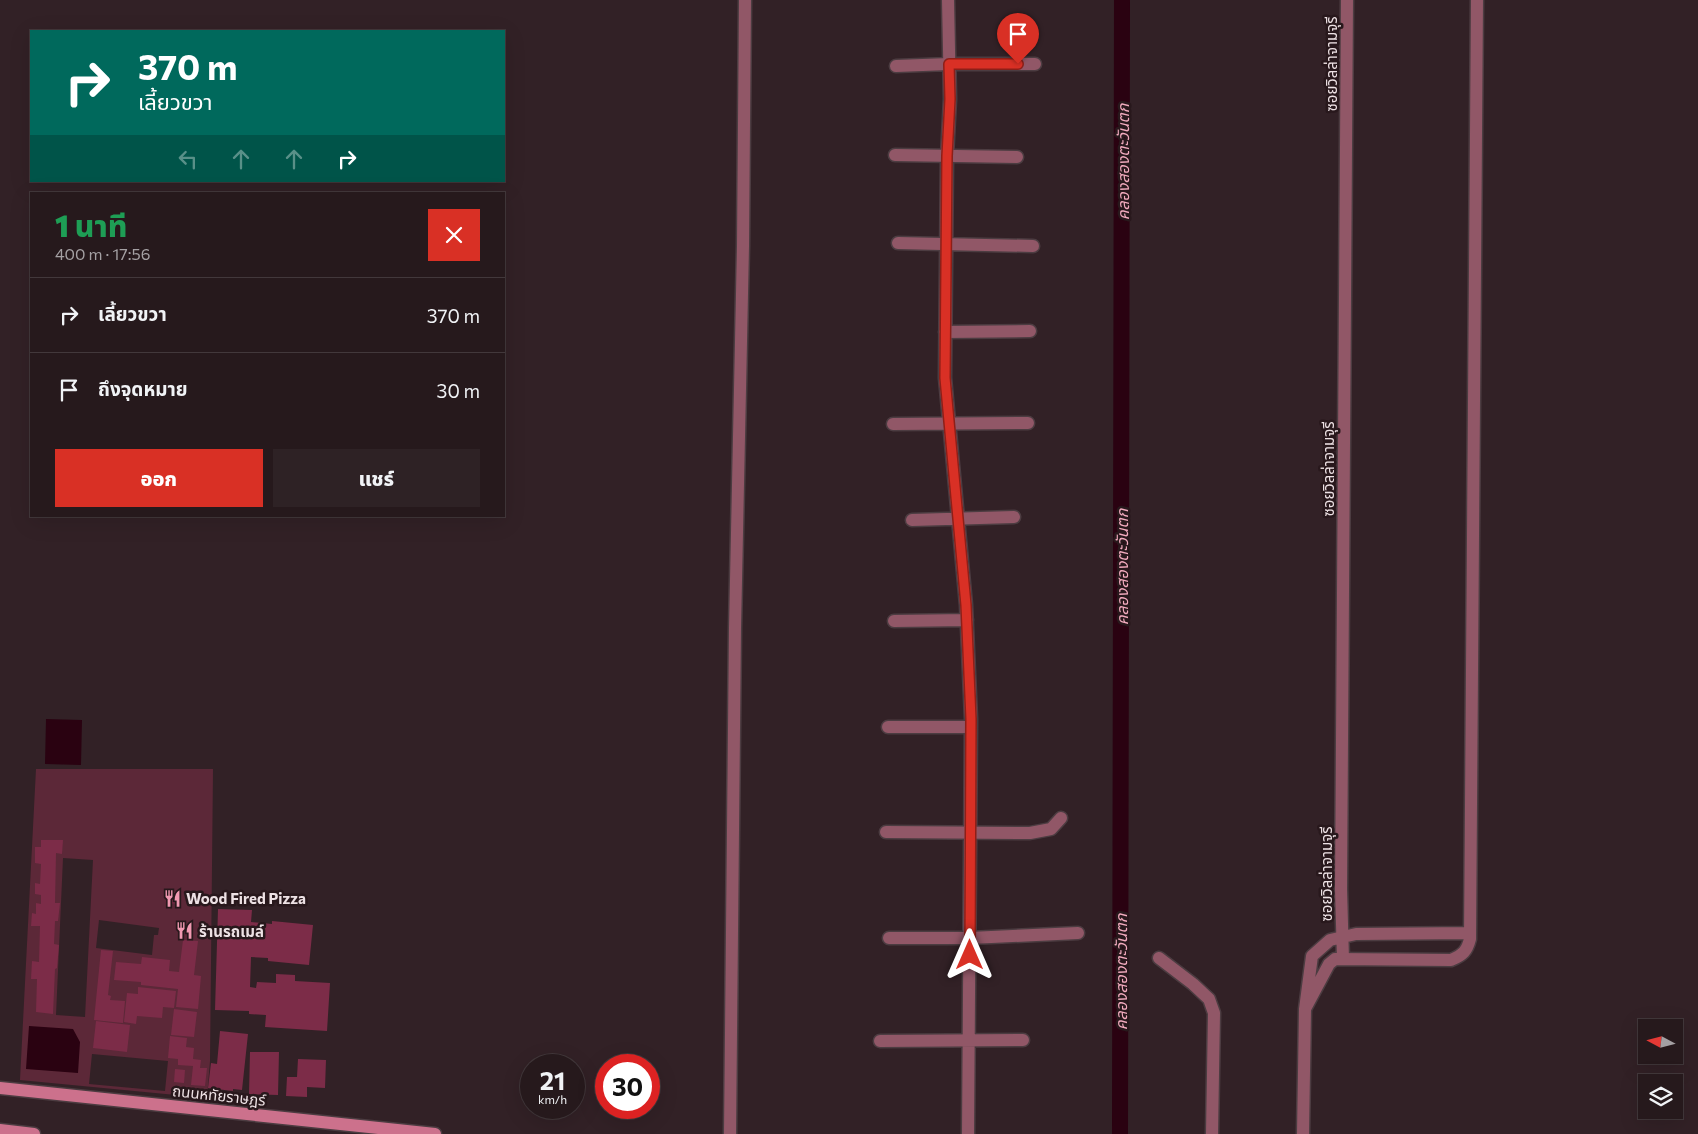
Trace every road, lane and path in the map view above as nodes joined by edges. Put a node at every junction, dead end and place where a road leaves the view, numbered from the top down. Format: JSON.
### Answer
{"nodes":[{"id":1,"x":746,"y":0,"type":"edge"},
{"id":2,"x":948,"y":0,"type":"edge"},
{"id":3,"x":1347,"y":0,"type":"edge"},
{"id":4,"x":1477,"y":0,"type":"edge"},
{"id":5,"x":949,"y":64,"type":"junction"},
{"id":6,"x":1035,"y":64,"type":"dead end"},
{"id":7,"x":896,"y":66,"type":"dead end"},
{"id":8,"x":895,"y":155,"type":"dead end"},
{"id":9,"x":947,"y":156,"type":"junction"},
{"id":10,"x":1017,"y":157,"type":"dead end"},
{"id":11,"x":898,"y":242,"type":"dead end"},
{"id":12,"x":946,"y":243,"type":"junction"},
{"id":13,"x":1033,"y":246,"type":"dead end"},
{"id":14,"x":1030,"y":331,"type":"dead end"},
{"id":15,"x":945,"y":332,"type":"junction"},
{"id":16,"x":949,"y":423,"type":"junction"},
{"id":17,"x":1028,"y":423,"type":"dead end"},
{"id":18,"x":893,"y":424,"type":"dead end"},
{"id":19,"x":1014,"y":517,"type":"dead end"},
{"id":20,"x":958,"y":518,"type":"junction"},
{"id":21,"x":912,"y":520,"type":"dead end"},
{"id":22,"x":967,"y":620,"type":"junction"},
{"id":23,"x":894,"y":621,"type":"dead end"},
{"id":24,"x":888,"y":727,"type":"dead end"},
{"id":25,"x":971,"y":727,"type":"junction"},
{"id":26,"x":1061,"y":818,"type":"dead end"},
{"id":27,"x":886,"y":832,"type":"dead end"},
{"id":28,"x":971,"y":832,"type":"junction"},
{"id":29,"x":1078,"y":933,"type":"dead end"},
{"id":30,"x":1470,"y":933,"type":"junction"},
{"id":31,"x":1342,"y":937,"type":"junction"},
{"id":32,"x":889,"y":938,"type":"dead end"},
{"id":33,"x":970,"y":938,"type":"junction"},
{"id":34,"x":1159,"y":958,"type":"dead end"},
{"id":35,"x":1343,"y":959,"type":"junction"},
{"id":36,"x":1306,"y":1009,"type":"junction"},
{"id":37,"x":969,"y":1040,"type":"junction"},
{"id":38,"x":1023,"y":1040,"type":"dead end"},
{"id":39,"x":880,"y":1041,"type":"dead end"},
{"id":40,"x":0,"y":1088,"type":"edge"},
{"id":41,"x":0,"y":1130,"type":"edge"},
{"id":42,"x":34,"y":1134,"type":"edge"},
{"id":43,"x":435,"y":1134,"type":"edge"},
{"id":44,"x":730,"y":1134,"type":"edge"},
{"id":45,"x":968,"y":1134,"type":"edge"},
{"id":46,"x":1212,"y":1134,"type":"edge"},
{"id":47,"x":1303,"y":1134,"type":"edge"}],
"edges":[{"from":1,"to":44,"type":"street"},
{"from":2,"to":5,"type":"street"},
{"from":3,"to":31,"type":"street","name":"ซอยวิลล่าจามจุรี"},
{"from":4,"to":30,"type":"street"},
{"from":5,"to":6,"type":"street"},
{"from":5,"to":7,"type":"street"},
{"from":5,"to":9,"type":"street"},
{"from":8,"to":9,"type":"street"},
{"from":9,"to":10,"type":"street"},
{"from":9,"to":12,"type":"street"},
{"from":11,"to":12,"type":"street"},
{"from":12,"to":13,"type":"street"},
{"from":12,"to":15,"type":"street"},
{"from":14,"to":15,"type":"street"},
{"from":15,"to":16,"type":"street"},
{"from":16,"to":17,"type":"street"},
{"from":16,"to":18,"type":"street"},
{"from":16,"to":20,"type":"street"},
{"from":19,"to":20,"type":"street"},
{"from":20,"to":21,"type":"street"},
{"from":20,"to":22,"type":"street"},
{"from":22,"to":23,"type":"street"},
{"from":22,"to":25,"type":"street"},
{"from":24,"to":25,"type":"street"},
{"from":25,"to":28,"type":"street"},
{"from":26,"to":28,"type":"street"},
{"from":27,"to":28,"type":"street"},
{"from":28,"to":33,"type":"street"},
{"from":29,"to":33,"type":"street"},
{"from":30,"to":31,"type":"street","name":"ซอยวิลล่าจามจุรี"},
{"from":30,"to":35,"type":"street"},
{"from":31,"to":35,"type":"street","name":"ซอยวิลล่าจามจุรี"},
{"from":31,"to":36,"type":"street","name":"ซอยวิลล่าจามจุรี"},
{"from":32,"to":33,"type":"street"},
{"from":33,"to":37,"type":"street"},
{"from":34,"to":46,"type":"street"},
{"from":35,"to":36,"type":"street","name":"ซอยวิลล่าจามจุรี"},
{"from":36,"to":47,"type":"street","name":"ซอยวิลล่าจามจุรี"},
{"from":37,"to":38,"type":"street"},
{"from":37,"to":39,"type":"street"},
{"from":37,"to":45,"type":"street"},
{"from":40,"to":43,"type":"main road","name":"ถนนหทัยราษฎร์"},
{"from":41,"to":42,"type":"main road"}]}
